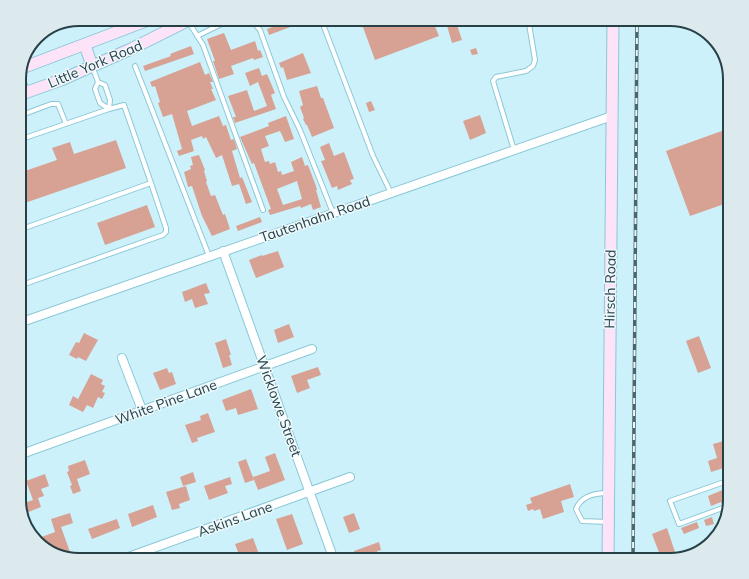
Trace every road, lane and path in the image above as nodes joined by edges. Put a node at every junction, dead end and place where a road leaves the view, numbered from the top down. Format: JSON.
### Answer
{"nodes":[{"id":1,"x":133,"y":26,"type":"edge"},
{"id":2,"x":176,"y":26,"type":"edge"},
{"id":3,"x":191,"y":26,"type":"edge"},
{"id":4,"x":218,"y":26,"type":"edge"},
{"id":5,"x":257,"y":26,"type":"edge"},
{"id":6,"x":324,"y":26,"type":"edge"},
{"id":7,"x":529,"y":26,"type":"edge"},
{"id":8,"x":613,"y":26,"type":"edge"},
{"id":9,"x":197,"y":36,"type":"junction"},
{"id":10,"x":85,"y":45,"type":"junction"},
{"id":11,"x":28,"y":66,"type":"edge"},
{"id":12,"x":92,"y":66,"type":"junction"},
{"id":13,"x":135,"y":66,"type":"dead end"},
{"id":14,"x":98,"y":82,"type":"junction"},
{"id":15,"x":26,"y":93,"type":"edge"},
{"id":16,"x":109,"y":109,"type":"junction"},
{"id":17,"x":26,"y":113,"type":"edge"},
{"id":18,"x":612,"y":116,"type":"junction"},
{"id":19,"x":66,"y":124,"type":"junction"},
{"id":20,"x":26,"y":138,"type":"edge"},
{"id":21,"x":514,"y":150,"type":"junction"},
{"id":22,"x":151,"y":183,"type":"junction"},
{"id":23,"x":391,"y":193,"type":"junction"},
{"id":24,"x":263,"y":210,"type":"dead end"},
{"id":25,"x":333,"y":213,"type":"junction"},
{"id":26,"x":26,"y":228,"type":"edge"},
{"id":27,"x":223,"y":252,"type":"junction"},
{"id":28,"x":209,"y":256,"type":"junction"},
{"id":29,"x":26,"y":284,"type":"edge"},
{"id":30,"x":26,"y":321,"type":"edge"},
{"id":31,"x":312,"y":349,"type":"dead end"},
{"id":32,"x":122,"y":358,"type":"dead end"},
{"id":33,"x":264,"y":366,"type":"junction"},
{"id":34,"x":142,"y":410,"type":"junction"},
{"id":35,"x":26,"y":452,"type":"edge"},
{"id":36,"x":350,"y":477,"type":"dead end"},
{"id":37,"x":723,"y":482,"type":"edge"},
{"id":38,"x":310,"y":492,"type":"junction"},
{"id":39,"x":609,"y":493,"type":"junction"},
{"id":40,"x":723,"y":508,"type":"edge"},
{"id":41,"x":608,"y":522,"type":"junction"},
{"id":42,"x":140,"y":553,"type":"edge"},
{"id":43,"x":332,"y":553,"type":"edge"},
{"id":44,"x":608,"y":553,"type":"edge"}],
"edges":[{"from":1,"to":10,"type":"main road","name":"Little York Road"},
{"from":2,"to":12,"type":"main road","name":"Little York Road"},
{"from":3,"to":9,"type":"lane"},
{"from":4,"to":9,"type":"lane"},
{"from":5,"to":25,"type":"lane"},
{"from":6,"to":23,"type":"lane"},
{"from":7,"to":21,"type":"lane"},
{"from":8,"to":18,"type":"main road","name":"Hirsch Road"},
{"from":9,"to":24,"type":"lane"},
{"from":10,"to":11,"type":"main road","name":"Little York Road"},
{"from":10,"to":12,"type":"main road"},
{"from":12,"to":14,"type":"lane"},
{"from":12,"to":15,"type":"main road","name":"Little York Road"},
{"from":13,"to":28,"type":"lane"},
{"from":14,"to":16,"type":"lane"},
{"from":14,"to":16,"type":"lane"},
{"from":16,"to":19,"type":"lane"},
{"from":16,"to":22,"type":"lane"},
{"from":17,"to":19,"type":"lane"},
{"from":18,"to":21,"type":"street","name":"Tautenhahn Road"},
{"from":18,"to":39,"type":"main road","name":"Hirsch Road"},
{"from":19,"to":20,"type":"lane"},
{"from":21,"to":23,"type":"street","name":"Tautenhahn Road"},
{"from":22,"to":26,"type":"lane"},
{"from":22,"to":29,"type":"lane"},
{"from":23,"to":25,"type":"street","name":"Tautenhahn Road"},
{"from":25,"to":27,"type":"street","name":"Tautenhahn Road"},
{"from":27,"to":28,"type":"street","name":"Tautenhahn Road"},
{"from":27,"to":33,"type":"street","name":"Wicklowe Street"},
{"from":28,"to":30,"type":"street","name":"Tautenhahn Road"},
{"from":31,"to":33,"type":"street","name":"White Pine Lane"},
{"from":32,"to":34,"type":"street"},
{"from":33,"to":34,"type":"street","name":"White Pine Lane"},
{"from":33,"to":38,"type":"street","name":"Wicklowe Street"},
{"from":34,"to":35,"type":"street","name":"White Pine Lane"},
{"from":36,"to":38,"type":"street","name":"Askins Lane"},
{"from":37,"to":40,"type":"lane"},
{"from":38,"to":42,"type":"street","name":"Askins Lane"},
{"from":38,"to":43,"type":"street","name":"Wicklowe Street"},
{"from":39,"to":41,"type":"main road","name":"Hirsch Road"},
{"from":39,"to":41,"type":"lane"},
{"from":41,"to":44,"type":"main road","name":"Hirsch Road"}]}
